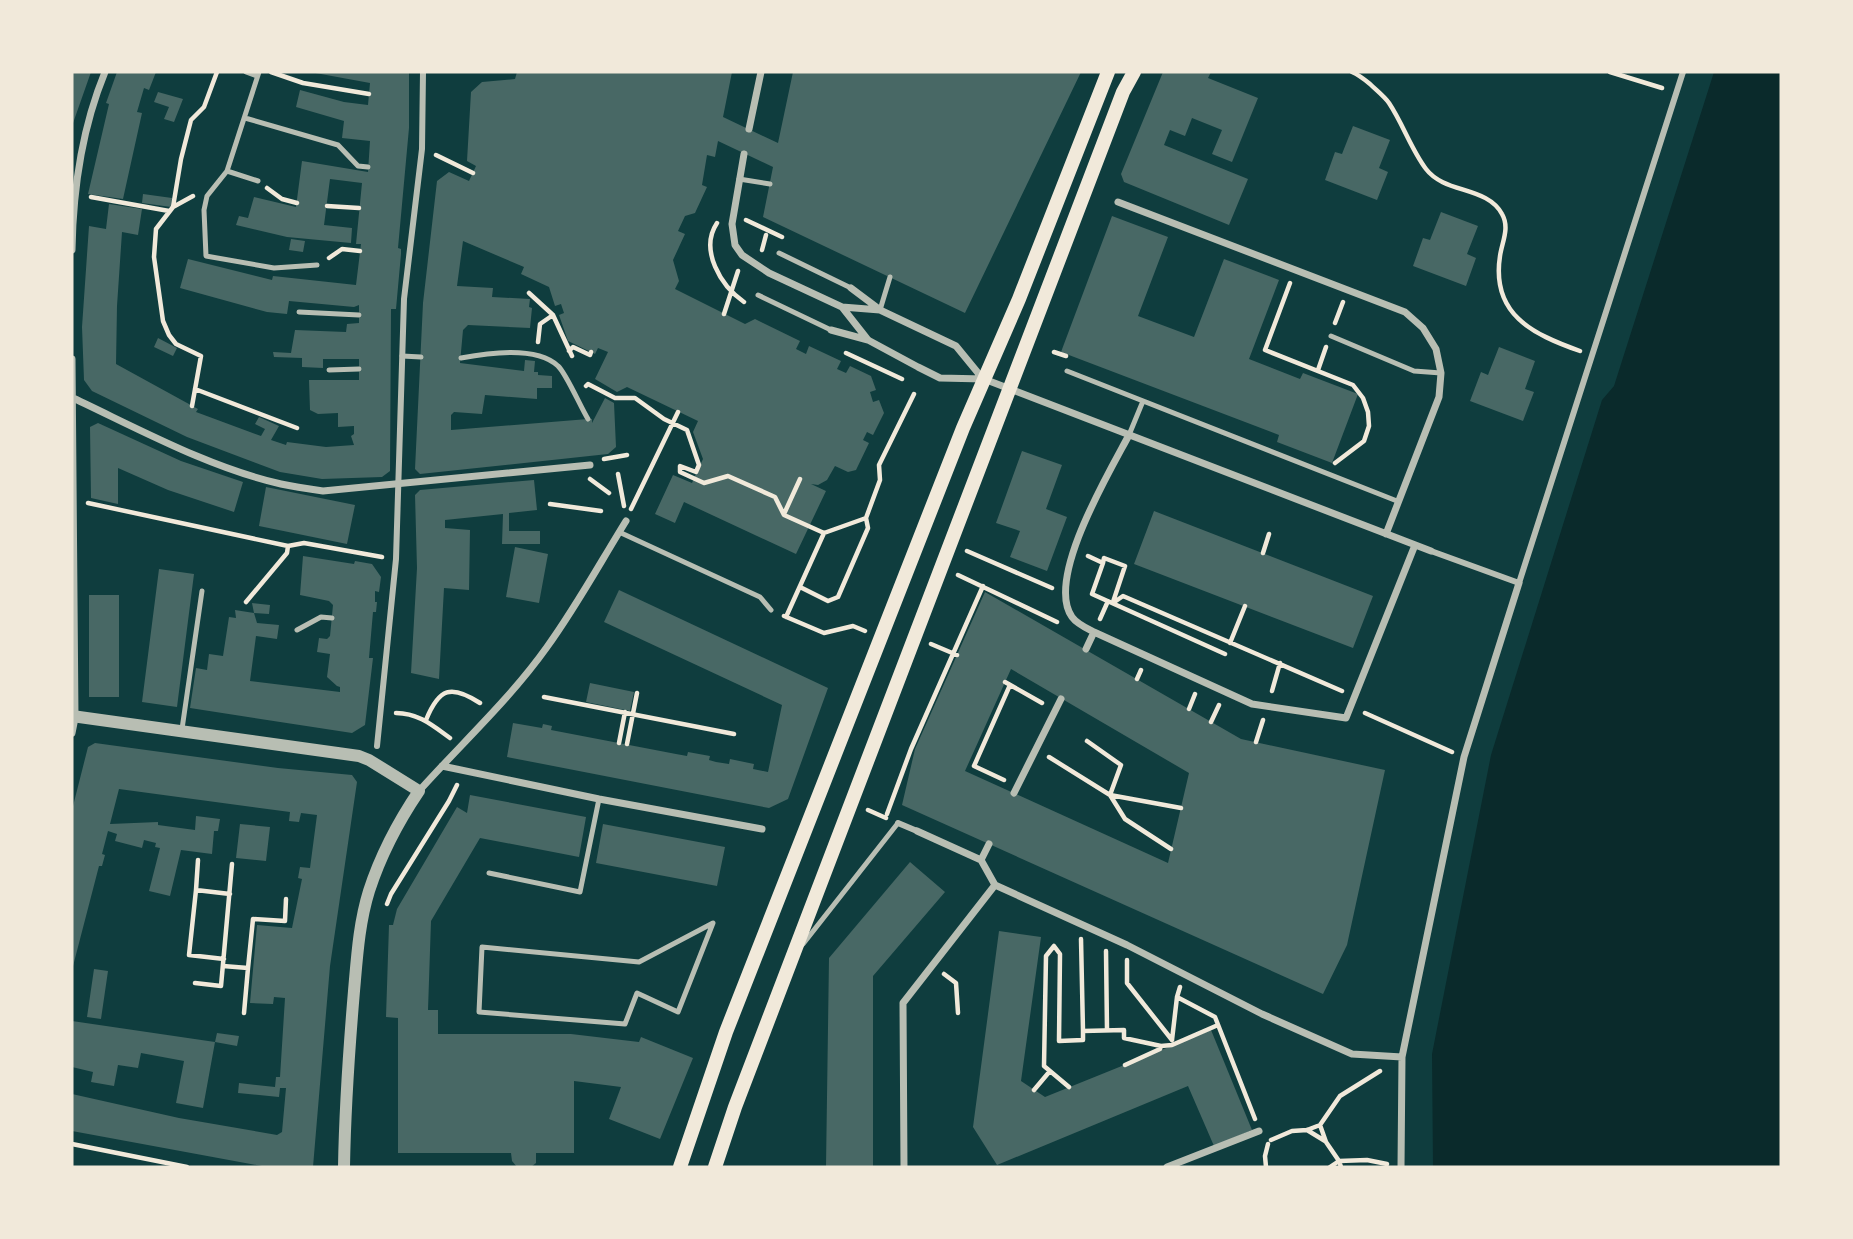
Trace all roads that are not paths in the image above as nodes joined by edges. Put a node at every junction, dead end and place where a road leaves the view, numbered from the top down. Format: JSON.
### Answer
{"nodes":[{"id":1,"x":106,"y":72,"type":"edge"},
{"id":2,"x":246,"y":72,"type":"edge"},
{"id":3,"x":423,"y":72,"type":"edge"},
{"id":4,"x":761,"y":72,"type":"edge"},
{"id":5,"x":1108,"y":72,"type":"edge"},
{"id":6,"x":1134,"y":72,"type":"edge"},
{"id":7,"x":1683,"y":72,"type":"edge"},
{"id":8,"x":258,"y":74,"type":"edge"},
{"id":9,"x":245,"y":118,"type":"junction"},
{"id":10,"x":749,"y":129,"type":"dead end"},
{"id":11,"x":744,"y":154,"type":"dead end"},
{"id":12,"x":368,"y":167,"type":"dead end"},
{"id":13,"x":227,"y":171,"type":"junction"},
{"id":14,"x":739,"y":179,"type":"junction"},
{"id":15,"x":258,"y":181,"type":"road end"},
{"id":16,"x":770,"y":184,"type":"dead end"},
{"id":17,"x":1118,"y":202,"type":"dead end"},
{"id":18,"x":72,"y":250,"type":"edge"},
{"id":19,"x":779,"y":253,"type":"dead end"},
{"id":20,"x":317,"y":265,"type":"road end"},
{"id":21,"x":890,"y":277,"type":"dead end"},
{"id":22,"x":851,"y":288,"type":"joint"},
{"id":23,"x":758,"y":295,"type":"dead end"},
{"id":24,"x":842,"y":307,"type":"junction"},
{"id":25,"x":880,"y":310,"type":"junction"},
{"id":26,"x":299,"y":312,"type":"dead end"},
{"id":27,"x":359,"y":315,"type":"dead end"},
{"id":28,"x":831,"y":330,"type":"joint"},
{"id":29,"x":1331,"y":336,"type":"dead end"},
{"id":30,"x":869,"y":340,"type":"junction"},
{"id":31,"x":402,"y":356,"type":"junction"},
{"id":32,"x":421,"y":357,"type":"dead end"},
{"id":33,"x":461,"y":358,"type":"dead end"},
{"id":34,"x":72,"y":359,"type":"edge"},
{"id":35,"x":359,"y":369,"type":"dead end"},
{"id":36,"x":329,"y":370,"type":"dead end"},
{"id":37,"x":1067,"y":371,"type":"dead end"},
{"id":38,"x":1441,"y":373,"type":"junction"},
{"id":39,"x":984,"y":379,"type":"junction"},
{"id":40,"x":1009,"y":389,"type":"junction"},
{"id":41,"x":73,"y":397,"type":"edge"},
{"id":42,"x":1143,"y":401,"type":"junction"},
{"id":43,"x":588,"y":419,"type":"dead end"},
{"id":44,"x":1129,"y":435,"type":"junction"},
{"id":45,"x":589,"y":456,"type":"dead end"},
{"id":46,"x":590,"y":466,"type":"joint"},
{"id":47,"x":399,"y":484,"type":"junction"},
{"id":48,"x":1397,"y":501,"type":"junction"},
{"id":49,"x":626,"y":520,"type":"road end"},
{"id":50,"x":619,"y":533,"type":"junction"},
{"id":51,"x":1386,"y":534,"type":"junction"},
{"id":52,"x":1415,"y":545,"type":"junction"},
{"id":53,"x":1431,"y":551,"type":"joint"},
{"id":54,"x":1518,"y":583,"type":"junction"},
{"id":55,"x":202,"y":591,"type":"dead end"},
{"id":56,"x":771,"y":610,"type":"road end"},
{"id":57,"x":332,"y":618,"type":"dead end"},
{"id":58,"x":297,"y":630,"type":"dead end"},
{"id":59,"x":1092,"y":635,"type":"junction"},
{"id":60,"x":1086,"y":649,"type":"dead end"},
{"id":61,"x":1061,"y":699,"type":"dead end"},
{"id":62,"x":74,"y":717,"type":"edge"},
{"id":63,"x":181,"y":732,"type":"junction"},
{"id":64,"x":72,"y":733,"type":"edge"},
{"id":65,"x":377,"y":747,"type":"dead end"},
{"id":66,"x":442,"y":766,"type":"junction"},
{"id":67,"x":1016,"y":790,"type":"road end"},
{"id":68,"x":419,"y":791,"type":"junction"},
{"id":69,"x":599,"y":799,"type":"junction"},
{"id":70,"x":898,"y":823,"type":"joint"},
{"id":71,"x":762,"y":829,"type":"dead end"},
{"id":72,"x":917,"y":831,"type":"joint"},
{"id":73,"x":989,"y":844,"type":"dead end"},
{"id":74,"x":981,"y":860,"type":"junction"},
{"id":75,"x":489,"y":873,"type":"dead end"},
{"id":76,"x":995,"y":885,"type":"junction"},
{"id":77,"x":794,"y":954,"type":"junction"},
{"id":78,"x":637,"y":993,"type":"joint"},
{"id":79,"x":1402,"y":1057,"type":"junction"},
{"id":80,"x":1259,"y":1131,"type":"road end"},
{"id":81,"x":344,"y":1167,"type":"edge"},
{"id":82,"x":680,"y":1167,"type":"edge"},
{"id":83,"x":715,"y":1167,"type":"edge"},
{"id":84,"x":904,"y":1167,"type":"edge"},
{"id":85,"x":1167,"y":1167,"type":"edge"},
{"id":86,"x":1398,"y":1167,"type":"edge"}],
"edges":[{"from":1,"to":18,"type":"street"},
{"from":2,"to":8,"type":"lane"},
{"from":3,"to":31,"type":"street"},
{"from":4,"to":10,"type":"street"},
{"from":5,"to":39,"type":"main road"},
{"from":6,"to":40,"type":"main road"},
{"from":7,"to":54,"type":"street"},
{"from":8,"to":9,"type":"lane"},
{"from":9,"to":12,"type":"lane"},
{"from":9,"to":13,"type":"lane"},
{"from":11,"to":14,"type":"street"},
{"from":13,"to":15,"type":"lane"},
{"from":13,"to":20,"type":"lane"},
{"from":14,"to":16,"type":"lane"},
{"from":14,"to":24,"type":"street"},
{"from":17,"to":38,"type":"street"},
{"from":19,"to":22,"type":"lane"},
{"from":21,"to":25,"type":"lane"},
{"from":22,"to":25,"type":"street"},
{"from":23,"to":28,"type":"lane"},
{"from":24,"to":25,"type":"street"},
{"from":24,"to":30,"type":"street"},
{"from":25,"to":39,"type":"street"},
{"from":26,"to":27,"type":"lane"},
{"from":28,"to":30,"type":"street"},
{"from":29,"to":38,"type":"lane"},
{"from":30,"to":39,"type":"street"},
{"from":31,"to":32,"type":"lane"},
{"from":31,"to":47,"type":"street"},
{"from":33,"to":43,"type":"lane"},
{"from":34,"to":41,"type":"street"},
{"from":35,"to":36,"type":"lane"},
{"from":37,"to":42,"type":"lane"},
{"from":38,"to":48,"type":"street"},
{"from":39,"to":40,"type":"street"},
{"from":39,"to":82,"type":"main road"},
{"from":40,"to":44,"type":"street"},
{"from":40,"to":77,"type":"main road"},
{"from":41,"to":47,"type":"street"},
{"from":41,"to":62,"type":"street"},
{"from":42,"to":44,"type":"lane"},
{"from":42,"to":48,"type":"lane"},
{"from":44,"to":51,"type":"street"},
{"from":44,"to":59,"type":"street"},
{"from":45,"to":46,"type":"lane"},
{"from":46,"to":47,"type":"street"},
{"from":47,"to":65,"type":"street"},
{"from":48,"to":51,"type":"street"},
{"from":49,"to":50,"type":"street"},
{"from":50,"to":56,"type":"lane"},
{"from":50,"to":66,"type":"street"},
{"from":51,"to":52,"type":"street"},
{"from":52,"to":53,"type":"street"},
{"from":52,"to":59,"type":"street"},
{"from":53,"to":54,"type":"street"},
{"from":54,"to":79,"type":"street"},
{"from":55,"to":63,"type":"lane"},
{"from":57,"to":58,"type":"lane"},
{"from":59,"to":60,"type":"street"},
{"from":61,"to":67,"type":"street"},
{"from":62,"to":63,"type":"street"},
{"from":62,"to":64,"type":"street"},
{"from":63,"to":68,"type":"street"},
{"from":66,"to":68,"type":"street"},
{"from":66,"to":69,"type":"street"},
{"from":68,"to":81,"type":"street"},
{"from":69,"to":71,"type":"street"},
{"from":69,"to":75,"type":"lane"},
{"from":70,"to":72,"type":"street"},
{"from":70,"to":77,"type":"lane"},
{"from":72,"to":74,"type":"street"},
{"from":73,"to":74,"type":"street"},
{"from":74,"to":76,"type":"street"},
{"from":76,"to":79,"type":"street"},
{"from":76,"to":84,"type":"street"},
{"from":77,"to":83,"type":"main road"},
{"from":78,"to":78,"type":"lane"},
{"from":79,"to":86,"type":"street"},
{"from":80,"to":85,"type":"street"}]}
